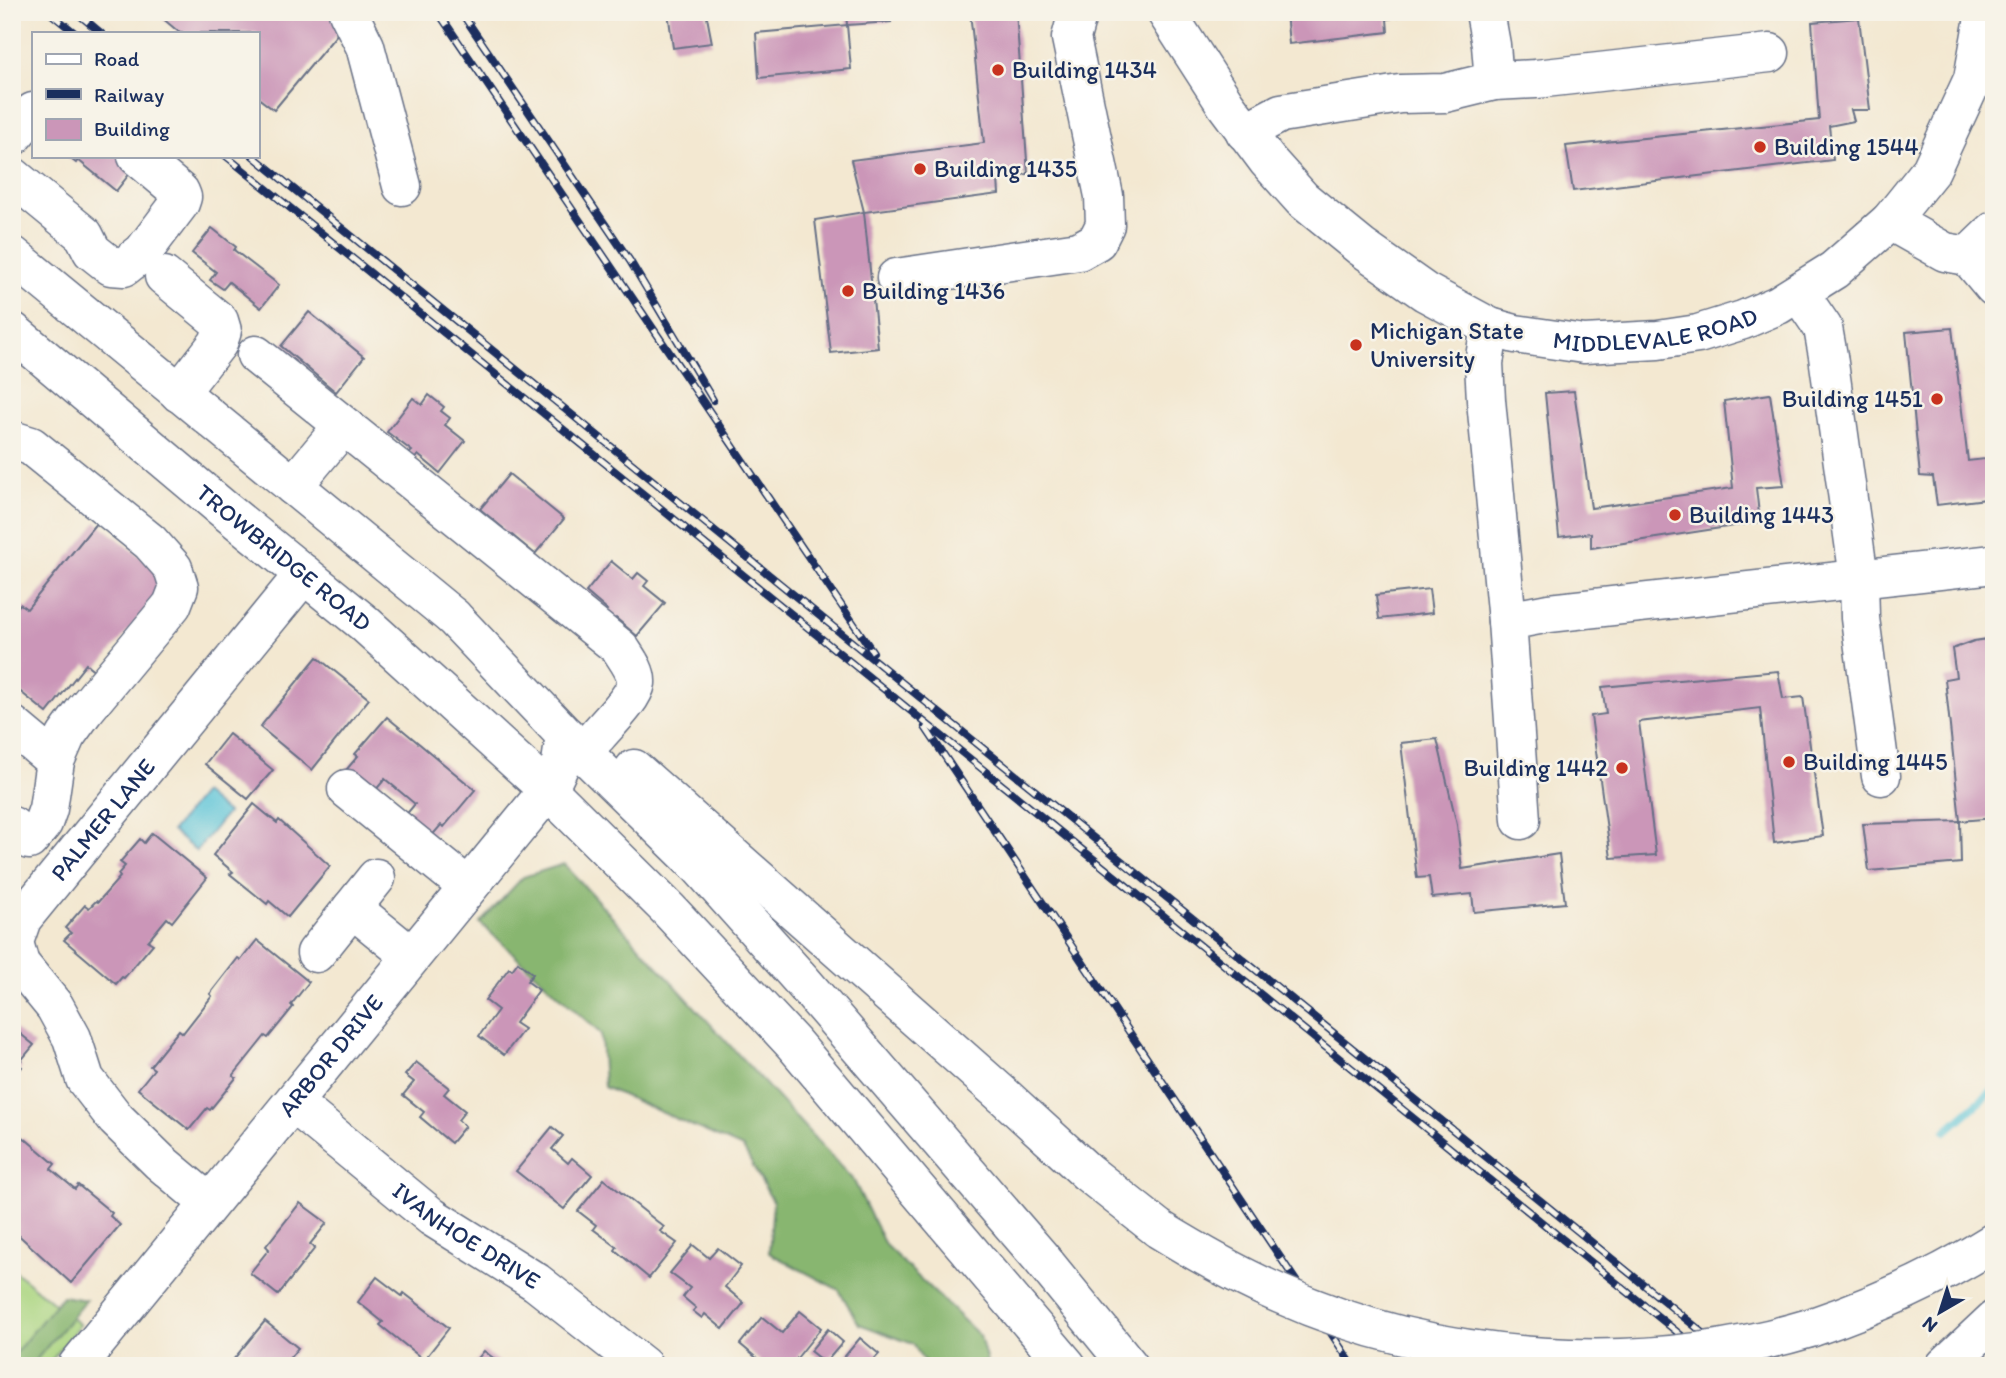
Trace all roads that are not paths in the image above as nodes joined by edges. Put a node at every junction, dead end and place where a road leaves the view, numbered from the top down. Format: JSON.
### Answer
{"nodes":[{"id":1,"x":348,"y":12,"type":"edge"},
{"id":2,"x":1078,"y":12,"type":"edge"},
{"id":3,"x":1166,"y":12,"type":"edge"},
{"id":4,"x":1485,"y":12,"type":"edge"},
{"id":5,"x":1985,"y":12,"type":"edge"},
{"id":6,"x":1770,"y":53,"type":"dead end"},
{"id":7,"x":1494,"y":82,"type":"junction"},
{"id":8,"x":32,"y":113,"type":"edge"},
{"id":9,"x":1245,"y":132,"type":"junction"},
{"id":10,"x":12,"y":138,"type":"edge"},
{"id":11,"x":139,"y":158,"type":"edge"},
{"id":12,"x":12,"y":176,"type":"edge"},
{"id":13,"x":402,"y":186,"type":"dead end"},
{"id":14,"x":1891,"y":221,"type":"junction"},
{"id":15,"x":1981,"y":244,"type":"edge"},
{"id":16,"x":12,"y":255,"type":"edge"},
{"id":17,"x":164,"y":276,"type":"dead end"},
{"id":18,"x":896,"y":278,"type":"dead end"},
{"id":19,"x":12,"y":285,"type":"edge"},
{"id":20,"x":1994,"y":287,"type":"edge"},
{"id":21,"x":1800,"y":293,"type":"junction"},
{"id":22,"x":1490,"y":327,"type":"junction"},
{"id":23,"x":12,"y":331,"type":"edge"},
{"id":24,"x":256,"y":355,"type":"dead end"},
{"id":25,"x":179,"y":393,"type":"junction"},
{"id":26,"x":343,"y":426,"type":"junction"},
{"id":27,"x":12,"y":443,"type":"edge"},
{"id":28,"x":192,"y":481,"type":"junction"},
{"id":29,"x":293,"y":486,"type":"junction"},
{"id":30,"x":328,"y":516,"type":"junction"},
{"id":31,"x":1994,"y":565,"type":"edge"},
{"id":32,"x":304,"y":573,"type":"junction"},
{"id":33,"x":1859,"y":578,"type":"junction"},
{"id":34,"x":1507,"y":621,"type":"junction"},
{"id":35,"x":12,"y":725,"type":"edge"},
{"id":36,"x":581,"y":736,"type":"junction"},
{"id":37,"x":55,"y":761,"type":"junction"},
{"id":38,"x":1881,"y":776,"type":"dead end"},
{"id":39,"x":347,"y":789,"type":"dead end"},
{"id":40,"x":548,"y":790,"type":"junction"},
{"id":41,"x":1521,"y":820,"type":"dead end"},
{"id":42,"x":18,"y":842,"type":"edge"},
{"id":43,"x":376,"y":878,"type":"dead end"},
{"id":44,"x":468,"y":887,"type":"junction"},
{"id":45,"x":352,"y":908,"type":"junction"},
{"id":46,"x":316,"y":953,"type":"dead end"},
{"id":47,"x":411,"y":956,"type":"junction"},
{"id":48,"x":293,"y":1103,"type":"junction"},
{"id":49,"x":209,"y":1203,"type":"junction"},
{"id":50,"x":1994,"y":1242,"type":"edge"},
{"id":51,"x":1994,"y":1320,"type":"edge"},
{"id":52,"x":77,"y":1366,"type":"edge"},
{"id":53,"x":643,"y":1366,"type":"edge"},
{"id":54,"x":1067,"y":1366,"type":"edge"},
{"id":55,"x":1129,"y":1366,"type":"edge"},
{"id":56,"x":1945,"y":1366,"type":"edge"}],
"edges":[{"from":1,"to":13,"type":"main road"},
{"from":2,"to":18,"type":"main road"},
{"from":3,"to":9,"type":"main road","name":"MIDDLEVALE ROAD"},
{"from":4,"to":7,"type":"main road"},
{"from":5,"to":14,"type":"main road","name":"MIDDLEVALE ROAD"},
{"from":6,"to":7,"type":"main road"},
{"from":7,"to":9,"type":"main road"},
{"from":8,"to":10,"type":"main road"},
{"from":9,"to":22,"type":"main road","name":"MIDDLEVALE ROAD"},
{"from":11,"to":12,"type":"main road"},
{"from":14,"to":15,"type":"main road"},
{"from":14,"to":21,"type":"main road","name":"MIDDLEVALE ROAD"},
{"from":15,"to":20,"type":"main road"},
{"from":16,"to":25,"type":"main road"},
{"from":17,"to":25,"type":"main road"},
{"from":19,"to":25,"type":"main road"},
{"from":21,"to":22,"type":"main road","name":"MIDDLEVALE ROAD"},
{"from":21,"to":33,"type":"main road"},
{"from":22,"to":34,"type":"main road"},
{"from":23,"to":28,"type":"main road","name":"TROWBRIDGE ROAD"},
{"from":24,"to":26,"type":"main road"},
{"from":25,"to":29,"type":"main road"},
{"from":26,"to":29,"type":"main road"},
{"from":26,"to":36,"type":"main road"},
{"from":27,"to":37,"type":"main road"},
{"from":28,"to":30,"type":"main road"},
{"from":28,"to":32,"type":"main road","name":"TROWBRIDGE ROAD"},
{"from":29,"to":30,"type":"main road"},
{"from":30,"to":36,"type":"main road"},
{"from":31,"to":33,"type":"main road"},
{"from":32,"to":40,"type":"main road","name":"TROWBRIDGE ROAD"},
{"from":32,"to":49,"type":"main road","name":"PALMER LANE"},
{"from":33,"to":34,"type":"main road"},
{"from":33,"to":38,"type":"main road"},
{"from":34,"to":41,"type":"main road"},
{"from":35,"to":37,"type":"main road"},
{"from":36,"to":40,"type":"main road","name":"ARBOR DRIVE"},
{"from":36,"to":50,"type":"main road","bridge":true},
{"from":36,"to":55,"type":"main road"},
{"from":37,"to":42,"type":"main road"},
{"from":39,"to":44,"type":"main road"},
{"from":40,"to":44,"type":"main road","name":"ARBOR DRIVE"},
{"from":40,"to":54,"type":"main road","name":"TROWBRIDGE ROAD"},
{"from":43,"to":45,"type":"main road"},
{"from":44,"to":47,"type":"main road","name":"ARBOR DRIVE"},
{"from":45,"to":46,"type":"main road"},
{"from":45,"to":47,"type":"main road"},
{"from":47,"to":48,"type":"main road","name":"ARBOR DRIVE"},
{"from":48,"to":49,"type":"main road","name":"ARBOR DRIVE"},
{"from":48,"to":53,"type":"main road","name":"IVANHOE DRIVE"},
{"from":49,"to":52,"type":"main road","name":"ARBOR DRIVE"},
{"from":51,"to":56,"type":"main road"}]}
